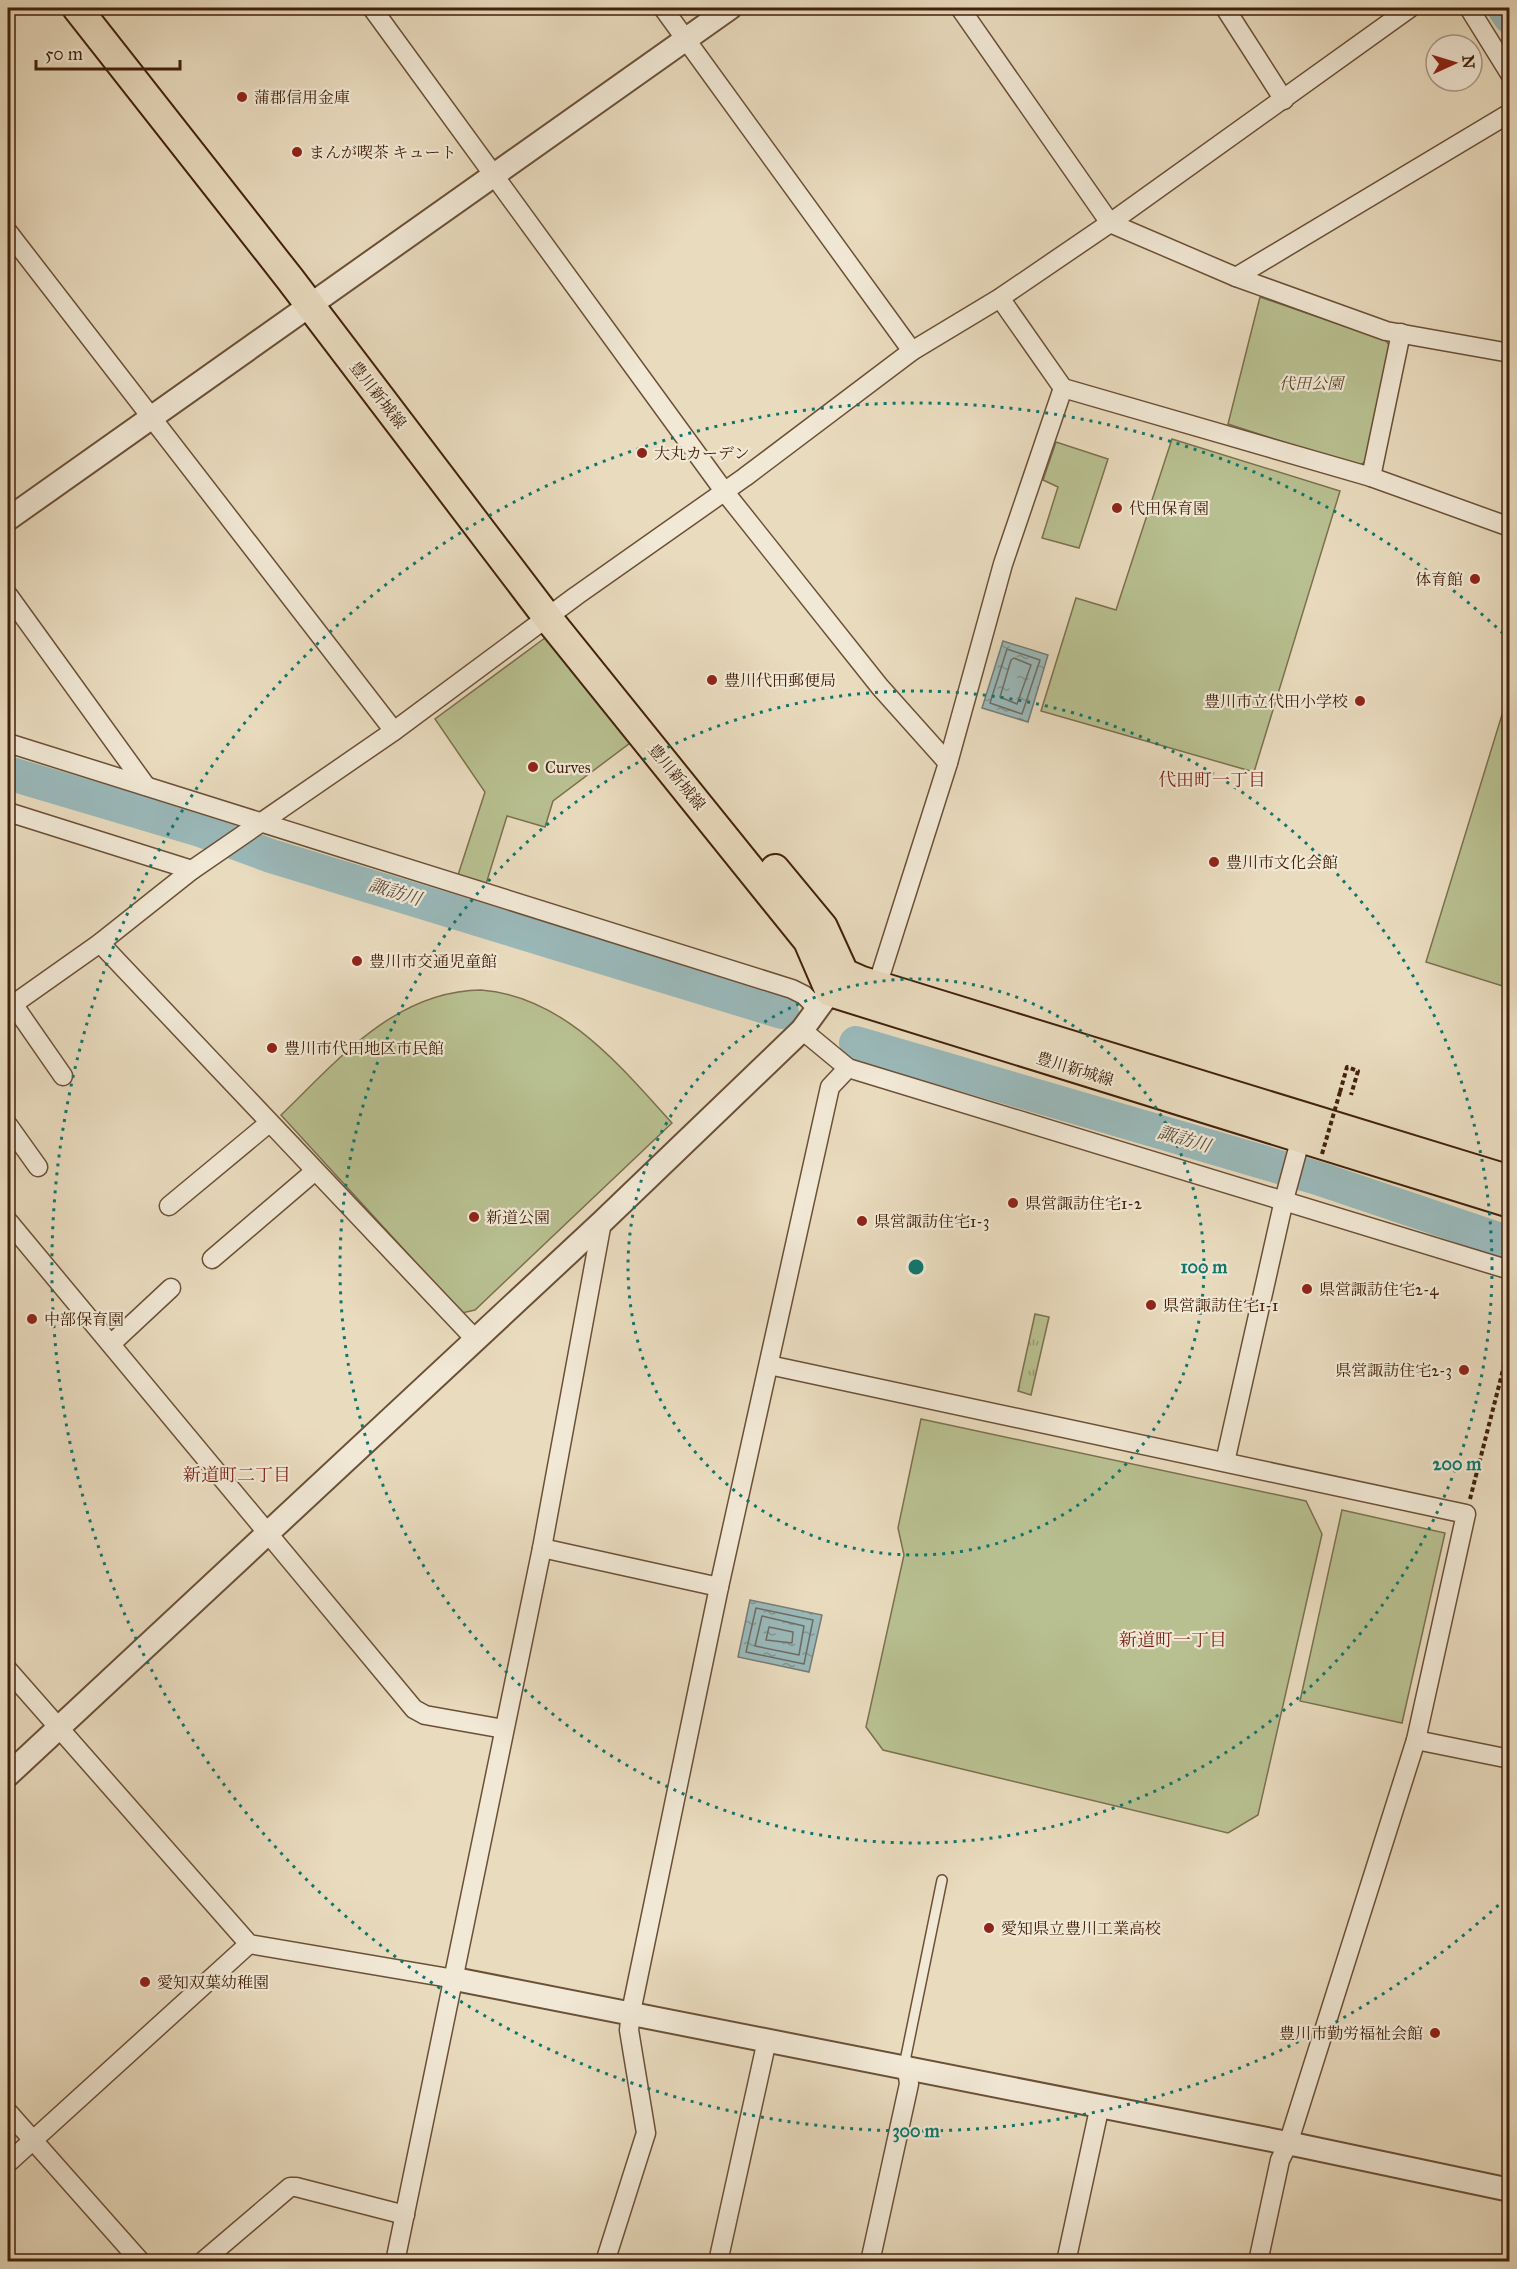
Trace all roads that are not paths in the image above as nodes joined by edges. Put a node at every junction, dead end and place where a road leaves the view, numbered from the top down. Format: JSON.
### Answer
{"nodes":[{"id":1,"x":77,"y":8,"type":"edge"},
{"id":2,"x":101,"y":8,"type":"edge"},
{"id":3,"x":372,"y":8,"type":"edge"},
{"id":4,"x":663,"y":8,"type":"edge"},
{"id":5,"x":730,"y":8,"type":"edge"},
{"id":6,"x":960,"y":8,"type":"edge"},
{"id":7,"x":1226,"y":8,"type":"edge"},
{"id":8,"x":1410,"y":8,"type":"edge"},
{"id":9,"x":1469,"y":8,"type":"edge"},
{"id":10,"x":687,"y":38,"type":"junction"},
{"id":11,"x":1509,"y":74,"type":"edge"},
{"id":12,"x":1284,"y":100,"type":"junction"},
{"id":13,"x":1509,"y":113,"type":"edge"},
{"id":14,"x":495,"y":174,"type":"junction"},
{"id":15,"x":1110,"y":223,"type":"junction"},
{"id":16,"x":8,"y":232,"type":"edge"},
{"id":17,"x":1236,"y":277,"type":"junction"},
{"id":18,"x":1000,"y":298,"type":"junction"},
{"id":19,"x":316,"y":300,"type":"junction"},
{"id":20,"x":1401,"y":333,"type":"junction"},
{"id":21,"x":912,"y":351,"type":"junction"},
{"id":22,"x":1509,"y":353,"type":"edge"},
{"id":23,"x":1063,"y":388,"type":"junction"},
{"id":24,"x":152,"y":418,"type":"junction"},
{"id":25,"x":1371,"y":477,"type":"junction"},
{"id":26,"x":724,"y":491,"type":"junction"},
{"id":27,"x":8,"y":519,"type":"edge"},
{"id":28,"x":1509,"y":527,"type":"edge"},
{"id":29,"x":8,"y":595,"type":"edge"},
{"id":30,"x":555,"y":612,"type":"junction"},
{"id":31,"x":394,"y":731,"type":"junction"},
{"id":32,"x":8,"y":742,"type":"edge"},
{"id":33,"x":948,"y":763,"type":"junction"},
{"id":34,"x":146,"y":786,"type":"junction"},
{"id":35,"x":8,"y":812,"type":"edge"},
{"id":36,"x":262,"y":824,"type":"junction"},
{"id":37,"x":198,"y":866,"type":"junction"},
{"id":38,"x":100,"y":943,"type":"junction"},
{"id":39,"x":877,"y":986,"type":"junction"},
{"id":40,"x":830,"y":991,"type":"junction"},
{"id":41,"x":10,"y":1006,"type":"edge"},
{"id":42,"x":802,"y":1030,"type":"junction"},
{"id":43,"x":848,"y":1068,"type":"junction"},
{"id":44,"x":63,"y":1076,"type":"dead end"},
{"id":45,"x":269,"y":1123,"type":"junction"},
{"id":46,"x":8,"y":1125,"type":"edge"},
{"id":47,"x":1306,"y":1140,"type":"junction"},
{"id":48,"x":38,"y":1167,"type":"dead end"},
{"id":49,"x":315,"y":1171,"type":"junction"},
{"id":50,"x":1509,"y":1180,"type":"edge"},
{"id":51,"x":1286,"y":1193,"type":"junction"},
{"id":52,"x":1509,"y":1203,"type":"edge"},
{"id":53,"x":169,"y":1206,"type":"dead end"},
{"id":54,"x":8,"y":1221,"type":"edge"},
{"id":55,"x":602,"y":1222,"type":"junction"},
{"id":56,"x":212,"y":1259,"type":"dead end"},
{"id":57,"x":1509,"y":1270,"type":"edge"},
{"id":58,"x":171,"y":1288,"type":"dead end"},
{"id":59,"x":476,"y":1340,"type":"junction"},
{"id":60,"x":111,"y":1344,"type":"junction"},
{"id":61,"x":769,"y":1365,"type":"junction"},
{"id":62,"x":1225,"y":1462,"type":"junction"},
{"id":63,"x":267,"y":1535,"type":"junction"},
{"id":64,"x":542,"y":1548,"type":"junction"},
{"id":65,"x":718,"y":1587,"type":"junction"},
{"id":66,"x":8,"y":1670,"type":"edge"},
{"id":67,"x":56,"y":1728,"type":"junction"},
{"id":68,"x":504,"y":1730,"type":"junction"},
{"id":69,"x":1416,"y":1740,"type":"junction"},
{"id":70,"x":1509,"y":1759,"type":"edge"},
{"id":71,"x":8,"y":1775,"type":"edge"},
{"id":72,"x":942,"y":1880,"type":"dead end"},
{"id":73,"x":249,"y":1944,"type":"junction"},
{"id":74,"x":455,"y":1979,"type":"junction"},
{"id":75,"x":631,"y":2012,"type":"junction"},
{"id":76,"x":767,"y":2040,"type":"junction"},
{"id":77,"x":907,"y":2069,"type":"junction"},
{"id":78,"x":1100,"y":2105,"type":"junction"},
{"id":79,"x":8,"y":2112,"type":"edge"},
{"id":80,"x":33,"y":2140,"type":"junction"},
{"id":81,"x":1288,"y":2144,"type":"junction"},
{"id":82,"x":8,"y":2163,"type":"edge"},
{"id":83,"x":1509,"y":2190,"type":"edge"},
{"id":84,"x":405,"y":2215,"type":"junction"},
{"id":85,"x":141,"y":2262,"type":"edge"},
{"id":86,"x":202,"y":2262,"type":"edge"},
{"id":87,"x":395,"y":2262,"type":"edge"},
{"id":88,"x":605,"y":2262,"type":"edge"},
{"id":89,"x":718,"y":2262,"type":"edge"},
{"id":90,"x":870,"y":2262,"type":"edge"},
{"id":91,"x":1066,"y":2262,"type":"edge"},
{"id":92,"x":1258,"y":2262,"type":"edge"}],
"edges":[{"from":1,"to":19,"type":"main road","name":"豊川新城線"},
{"from":2,"to":19,"type":"main road","name":"豊川新城線"},
{"from":3,"to":14,"type":"street"},
{"from":4,"to":10,"type":"street"},
{"from":5,"to":10,"type":"street"},
{"from":6,"to":15,"type":"street"},
{"from":7,"to":12,"type":"street"},
{"from":8,"to":12,"type":"street"},
{"from":9,"to":11,"type":"street"},
{"from":10,"to":14,"type":"street"},
{"from":10,"to":21,"type":"street"},
{"from":12,"to":15,"type":"street"},
{"from":13,"to":17,"type":"street"},
{"from":14,"to":19,"type":"street"},
{"from":14,"to":26,"type":"street"},
{"from":15,"to":17,"type":"street"},
{"from":15,"to":18,"type":"street"},
{"from":16,"to":24,"type":"street"},
{"from":17,"to":20,"type":"street"},
{"from":18,"to":21,"type":"street"},
{"from":18,"to":23,"type":"street"},
{"from":19,"to":24,"type":"street"},
{"from":19,"to":30,"type":"main road","name":"豊川新城線"},
{"from":20,"to":22,"type":"street"},
{"from":20,"to":25,"type":"street"},
{"from":21,"to":26,"type":"street"},
{"from":23,"to":25,"type":"street"},
{"from":23,"to":33,"type":"street"},
{"from":24,"to":27,"type":"street"},
{"from":24,"to":31,"type":"street"},
{"from":25,"to":28,"type":"street"},
{"from":26,"to":30,"type":"street"},
{"from":26,"to":33,"type":"street"},
{"from":29,"to":34,"type":"street"},
{"from":30,"to":31,"type":"street"},
{"from":30,"to":40,"type":"main road","name":"豊川新城線"},
{"from":31,"to":36,"type":"street"},
{"from":32,"to":34,"type":"street"},
{"from":33,"to":39,"type":"street"},
{"from":34,"to":36,"type":"street"},
{"from":35,"to":37,"type":"street"},
{"from":36,"to":37,"type":"street"},
{"from":36,"to":40,"type":"street"},
{"from":37,"to":38,"type":"street"},
{"from":38,"to":41,"type":"street"},
{"from":38,"to":45,"type":"street"},
{"from":39,"to":40,"type":"main road","name":"豊川新城線"},
{"from":39,"to":47,"type":"main road","name":"豊川新城線"},
{"from":40,"to":42,"type":"street"},
{"from":40,"to":47,"type":"main road","name":"豊川新城線"},
{"from":41,"to":44,"type":"street"},
{"from":42,"to":43,"type":"street"},
{"from":42,"to":55,"type":"street"},
{"from":43,"to":51,"type":"street"},
{"from":43,"to":61,"type":"street"},
{"from":45,"to":49,"type":"street"},
{"from":45,"to":53,"type":"street"},
{"from":46,"to":48,"type":"street"},
{"from":47,"to":50,"type":"main road","name":"豊川新城線"},
{"from":47,"to":51,"type":"street"},
{"from":47,"to":52,"type":"main road","name":"豊川新城線"},
{"from":49,"to":56,"type":"street"},
{"from":49,"to":59,"type":"street"},
{"from":51,"to":57,"type":"street"},
{"from":51,"to":62,"type":"street"},
{"from":54,"to":60,"type":"street"},
{"from":55,"to":59,"type":"street"},
{"from":55,"to":64,"type":"street"},
{"from":58,"to":60,"type":"street"},
{"from":59,"to":63,"type":"street"},
{"from":60,"to":63,"type":"street"},
{"from":61,"to":62,"type":"street"},
{"from":61,"to":65,"type":"street"},
{"from":62,"to":69,"type":"street"},
{"from":63,"to":67,"type":"street"},
{"from":63,"to":68,"type":"street"},
{"from":64,"to":65,"type":"street"},
{"from":64,"to":68,"type":"street"},
{"from":65,"to":75,"type":"street"},
{"from":66,"to":67,"type":"street"},
{"from":67,"to":71,"type":"street"},
{"from":67,"to":73,"type":"street"},
{"from":68,"to":74,"type":"street"},
{"from":69,"to":70,"type":"street"},
{"from":69,"to":81,"type":"street"},
{"from":72,"to":77,"type":"lane"},
{"from":73,"to":74,"type":"street"},
{"from":73,"to":80,"type":"street"},
{"from":74,"to":75,"type":"street"},
{"from":74,"to":84,"type":"street"},
{"from":75,"to":76,"type":"street"},
{"from":75,"to":88,"type":"street"},
{"from":76,"to":77,"type":"street"},
{"from":76,"to":89,"type":"street"},
{"from":77,"to":78,"type":"street"},
{"from":77,"to":90,"type":"street"},
{"from":78,"to":81,"type":"street"},
{"from":78,"to":91,"type":"street"},
{"from":79,"to":80,"type":"street"},
{"from":80,"to":82,"type":"street"},
{"from":80,"to":85,"type":"street"},
{"from":81,"to":83,"type":"street"},
{"from":81,"to":92,"type":"street"},
{"from":84,"to":86,"type":"street"},
{"from":84,"to":87,"type":"street"}]}
